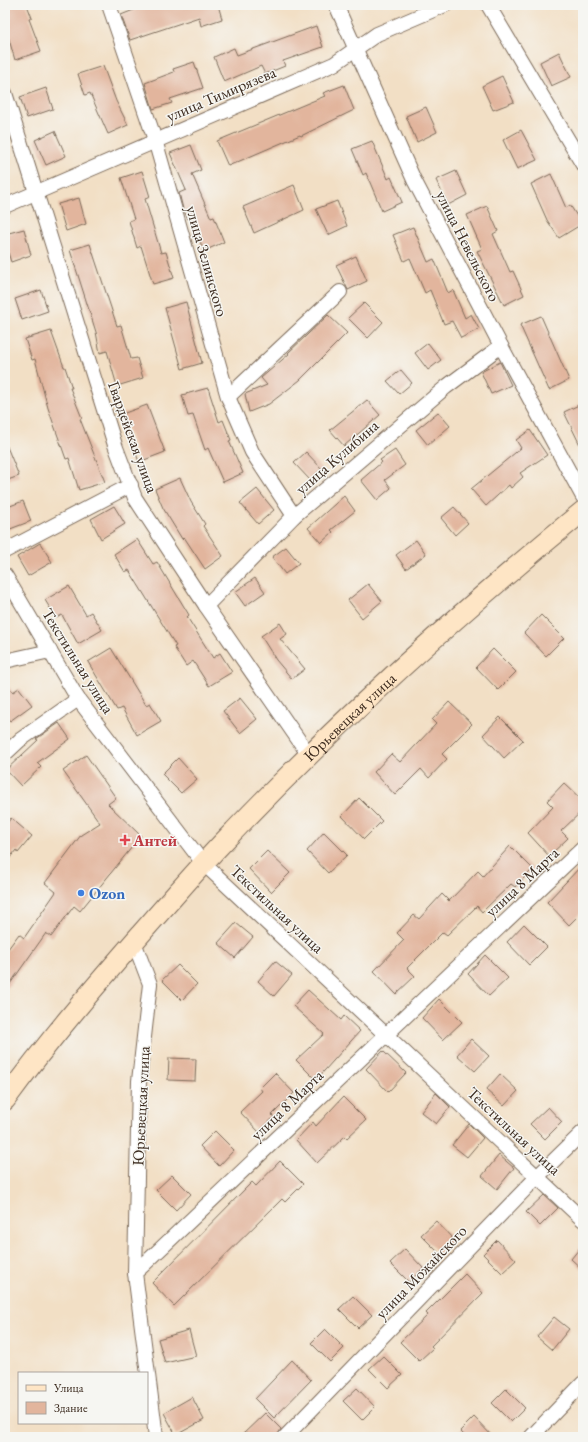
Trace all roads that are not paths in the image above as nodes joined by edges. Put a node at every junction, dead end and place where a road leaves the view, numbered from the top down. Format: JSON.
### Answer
{"nodes":[{"id":1,"x":109,"y":5,"type":"edge"},
{"id":2,"x":336,"y":5,"type":"edge"},
{"id":3,"x":445,"y":5,"type":"edge"},
{"id":4,"x":488,"y":5,"type":"edge"},
{"id":5,"x":356,"y":49,"type":"junction"},
{"id":6,"x":5,"y":93,"type":"edge"},
{"id":7,"x":155,"y":140,"type":"junction"},
{"id":8,"x":583,"y":165,"type":"edge"},
{"id":9,"x":37,"y":192,"type":"junction"},
{"id":10,"x":5,"y":206,"type":"edge"},
{"id":11,"x":340,"y":292,"type":"dead end"},
{"id":12,"x":501,"y":346,"type":"junction"},
{"id":13,"x":228,"y":397,"type":"junction"},
{"id":14,"x":131,"y":486,"type":"junction"},
{"id":15,"x":583,"y":497,"type":"edge"},
{"id":16,"x":583,"y":511,"type":"edge"},
{"id":17,"x":294,"y":516,"type":"junction"},
{"id":18,"x":5,"y":552,"type":"edge"},
{"id":19,"x":5,"y":575,"type":"edge"},
{"id":20,"x":206,"y":606,"type":"junction"},
{"id":21,"x":50,"y":651,"type":"junction"},
{"id":22,"x":5,"y":661,"type":"edge"},
{"id":23,"x":78,"y":699,"type":"junction"},
{"id":24,"x":5,"y":754,"type":"edge"},
{"id":25,"x":309,"y":755,"type":"junction"},
{"id":26,"x":583,"y":848,"type":"edge"},
{"id":27,"x":204,"y":863,"type":"junction"},
{"id":28,"x":134,"y":942,"type":"junction"},
{"id":29,"x":385,"y":1034,"type":"junction"},
{"id":30,"x":5,"y":1100,"type":"edge"},
{"id":31,"x":583,"y":1132,"type":"edge"},
{"id":32,"x":538,"y":1176,"type":"junction"},
{"id":33,"x":583,"y":1220,"type":"edge"},
{"id":34,"x":135,"y":1273,"type":"junction"},
{"id":35,"x":148,"y":1372,"type":"edge"},
{"id":36,"x":148,"y":1375,"type":"edge"},
{"id":37,"x":583,"y":1383,"type":"edge"},
{"id":38,"x":538,"y":1435,"type":"edge"},
{"id":39,"x":156,"y":1437,"type":"edge"},
{"id":40,"x":285,"y":1437,"type":"edge"}],
"edges":[{"from":1,"to":7,"type":"street","name":"улица Зелинского"},
{"from":2,"to":5,"type":"street","name":"улица Невельского"},
{"from":3,"to":5,"type":"street","name":"улица Тимирязева"},
{"from":4,"to":8,"type":"street"},
{"from":5,"to":7,"type":"street","name":"улица Тимирязева"},
{"from":5,"to":12,"type":"street","name":"улица Невельского"},
{"from":6,"to":9,"type":"street","name":"Гвардейская улица"},
{"from":7,"to":9,"type":"street","name":"улица Тимирязева"},
{"from":7,"to":13,"type":"street","name":"улица Зелинского"},
{"from":9,"to":10,"type":"street","name":"улица Тимирязева"},
{"from":9,"to":14,"type":"street","name":"Гвардейская улица"},
{"from":11,"to":13,"type":"street"},
{"from":12,"to":15,"type":"street","name":"улица Невельского"},
{"from":12,"to":17,"type":"street","name":"улица Кулибина"},
{"from":13,"to":17,"type":"street","name":"улица Зелинского"},
{"from":14,"to":18,"type":"street"},
{"from":14,"to":20,"type":"street","name":"Гвардейская улица"},
{"from":16,"to":25,"type":"main road","name":"Юрьевецкая улица"},
{"from":17,"to":20,"type":"street","name":"улица Кулибина"},
{"from":19,"to":21,"type":"street","name":"Текстильная улица"},
{"from":20,"to":25,"type":"street","name":"Гвардейская улица"},
{"from":21,"to":22,"type":"street"},
{"from":21,"to":23,"type":"street","name":"Текстильная улица"},
{"from":23,"to":24,"type":"street"},
{"from":23,"to":27,"type":"street","name":"Текстильная улица"},
{"from":25,"to":27,"type":"main road","name":"Юрьевецкая улица"},
{"from":26,"to":29,"type":"street","name":"улица 8 Марта"},
{"from":27,"to":28,"type":"main road","name":"Юрьевецкая улица"},
{"from":27,"to":29,"type":"street","name":"Текстильная улица"},
{"from":28,"to":30,"type":"main road","name":"Юрьевецкая улица"},
{"from":28,"to":34,"type":"street","name":"Юрьевецкая улица"},
{"from":29,"to":32,"type":"street","name":"Текстильная улица"},
{"from":29,"to":34,"type":"street","name":"улица 8 Марта"},
{"from":31,"to":32,"type":"street","name":"улица Можайского"},
{"from":32,"to":33,"type":"street","name":"Текстильная улица"},
{"from":32,"to":40,"type":"street","name":"улица Можайского"},
{"from":34,"to":35,"type":"street"},
{"from":36,"to":39,"type":"street"},
{"from":37,"to":38,"type":"street"}]}
